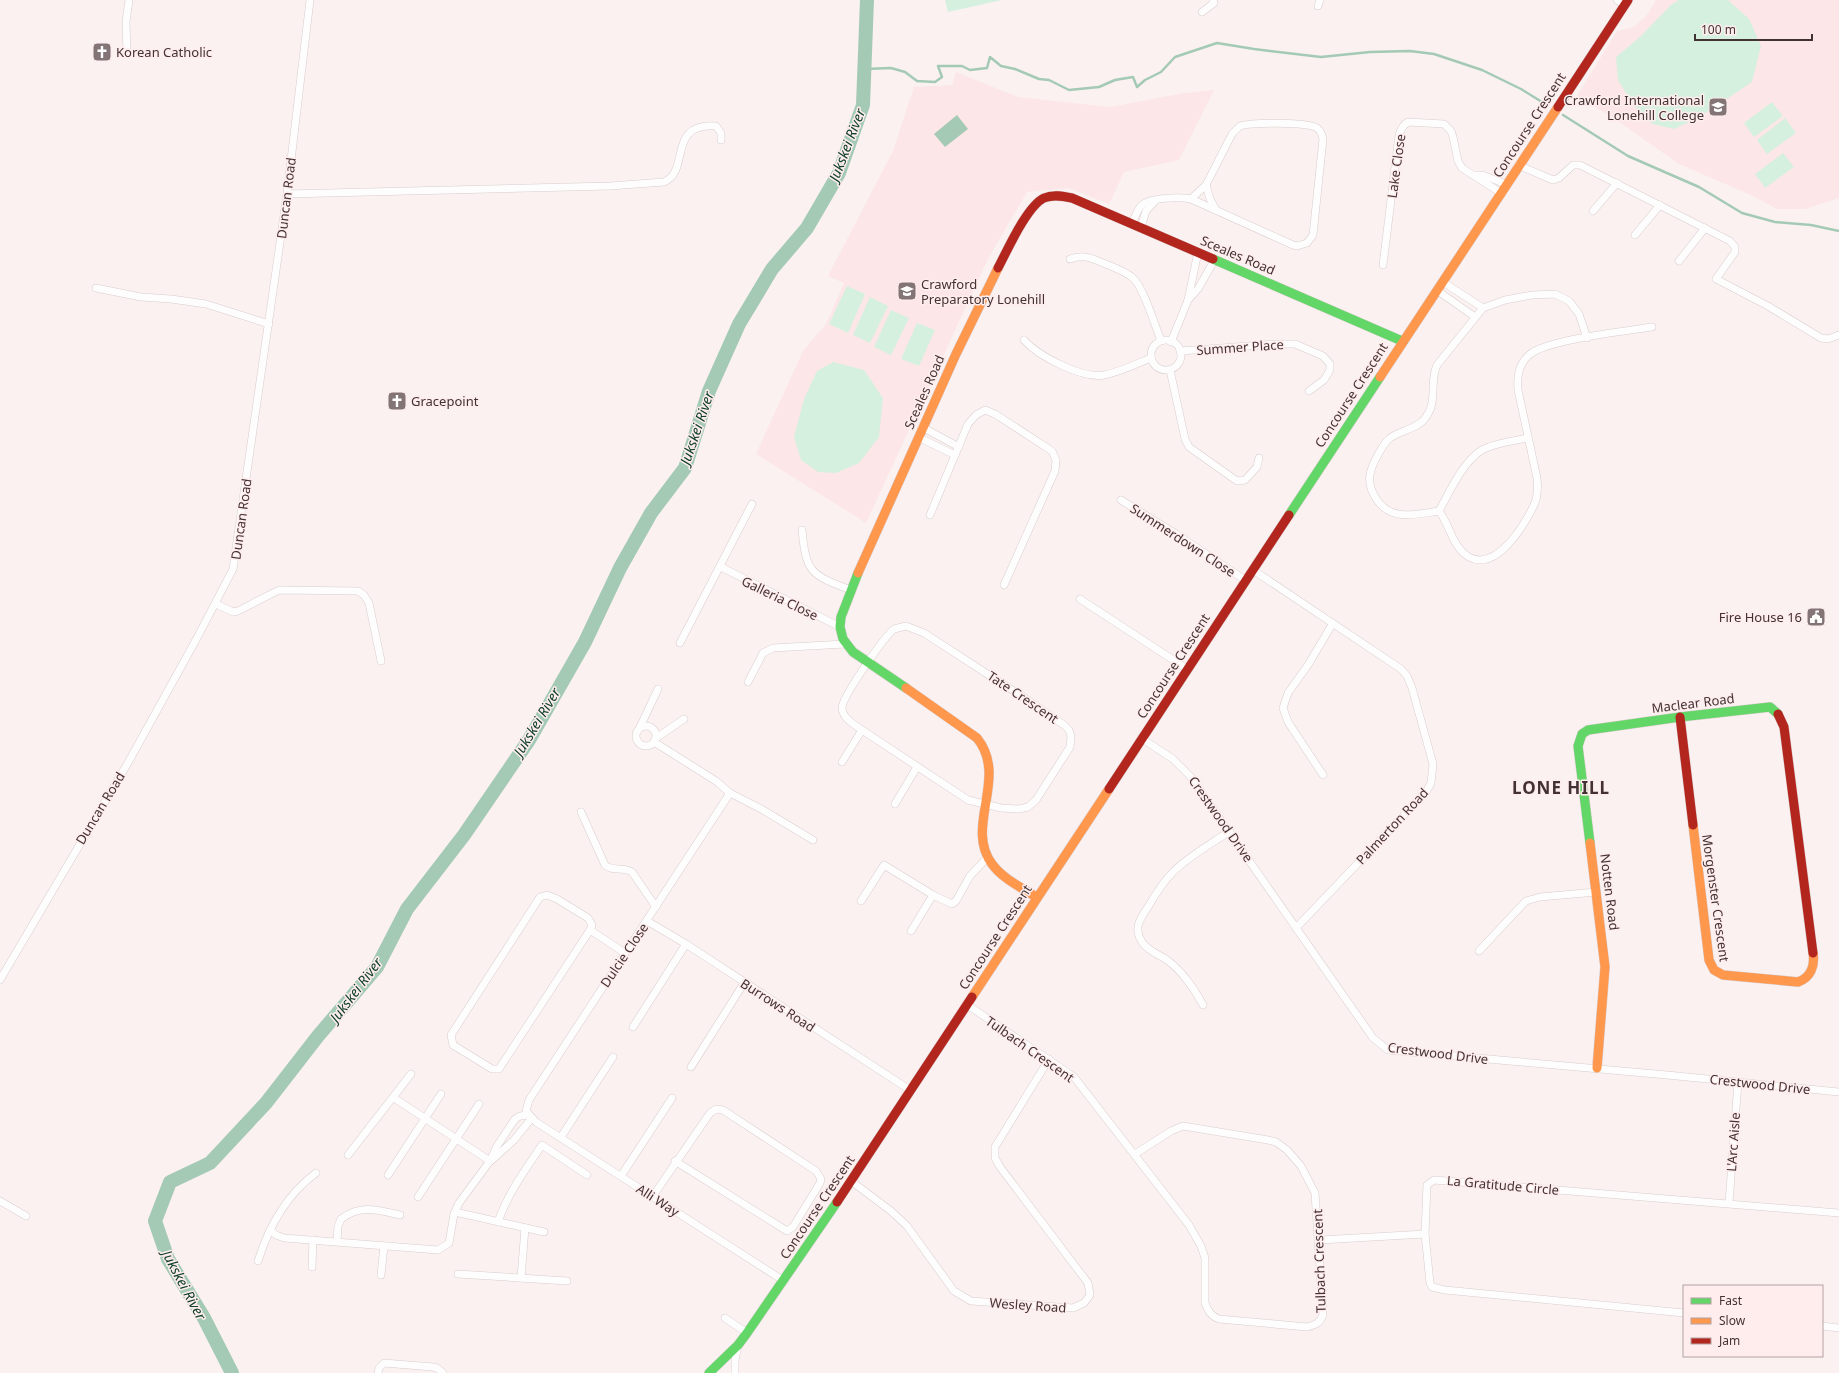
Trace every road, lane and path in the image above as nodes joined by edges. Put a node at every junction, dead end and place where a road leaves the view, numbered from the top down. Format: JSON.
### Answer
{"nodes":[{"id":1,"x":129,"y":0,"type":"edge"},
{"id":2,"x":310,"y":0,"type":"edge"},
{"id":3,"x":1215,"y":1,"type":"edge"},
{"id":4,"x":1623,"y":2,"type":"edge"},
{"id":5,"x":1202,"y":12,"type":"dead end"},
{"id":6,"x":127,"y":53,"type":"dead end"},
{"id":7,"x":721,"y":140,"type":"dead end"},
{"id":8,"x":1518,"y":165,"type":"junction"},
{"id":9,"x":1475,"y":175,"type":"junction"},
{"id":10,"x":1506,"y":184,"type":"junction"},
{"id":11,"x":1617,"y":184,"type":"junction"},
{"id":12,"x":1206,"y":185,"type":"junction"},
{"id":13,"x":1501,"y":192,"type":"junction"},
{"id":14,"x":287,"y":194,"type":"junction"},
{"id":15,"x":1190,"y":199,"type":"junction"},
{"id":16,"x":1660,"y":205,"type":"junction"},
{"id":17,"x":1216,"y":210,"type":"junction"},
{"id":18,"x":1593,"y":211,"type":"dead end"},
{"id":19,"x":1137,"y":225,"type":"junction"},
{"id":20,"x":1705,"y":228,"type":"junction"},
{"id":21,"x":1635,"y":235,"type":"dead end"},
{"id":22,"x":1198,"y":252,"type":"junction"},
{"id":23,"x":1070,"y":259,"type":"dead end"},
{"id":24,"x":1215,"y":259,"type":"junction"},
{"id":25,"x":1679,"y":261,"type":"dead end"},
{"id":26,"x":1383,"y":265,"type":"dead end"},
{"id":27,"x":1443,"y":282,"type":"junction"},
{"id":28,"x":96,"y":288,"type":"dead end"},
{"id":29,"x":1438,"y":291,"type":"junction"},
{"id":30,"x":1188,"y":300,"type":"junction"},
{"id":31,"x":1483,"y":308,"type":"junction"},
{"id":32,"x":1475,"y":317,"type":"junction"},
{"id":33,"x":269,"y":324,"type":"junction"},
{"id":34,"x":1652,"y":327,"type":"dead end"},
{"id":35,"x":1839,"y":335,"type":"edge"},
{"id":36,"x":1587,"y":338,"type":"junction"},
{"id":37,"x":1024,"y":340,"type":"dead end"},
{"id":38,"x":1161,"y":341,"type":"junction"},
{"id":39,"x":1402,"y":341,"type":"junction"},
{"id":40,"x":1171,"y":342,"type":"junction"},
{"id":41,"x":1180,"y":351,"type":"junction"},
{"id":42,"x":1151,"y":358,"type":"junction"},
{"id":43,"x":1170,"y":370,"type":"junction"},
{"id":44,"x":1309,"y":391,"type":"dead end"},
{"id":45,"x":922,"y":427,"type":"junction"},
{"id":46,"x":918,"y":437,"type":"junction"},
{"id":47,"x":1528,"y":438,"type":"junction"},
{"id":48,"x":959,"y":447,"type":"junction"},
{"id":49,"x":955,"y":455,"type":"junction"},
{"id":50,"x":1259,"y":458,"type":"dead end"},
{"id":51,"x":1121,"y":500,"type":"dead end"},
{"id":52,"x":752,"y":504,"type":"dead end"},
{"id":53,"x":1439,"y":511,"type":"junction"},
{"id":54,"x":930,"y":515,"type":"dead end"},
{"id":55,"x":802,"y":530,"type":"dead end"},
{"id":56,"x":721,"y":567,"type":"junction"},
{"id":57,"x":1253,"y":570,"type":"junction"},
{"id":58,"x":1245,"y":580,"type":"junction"},
{"id":59,"x":1004,"y":585,"type":"dead end"},
{"id":60,"x":851,"y":590,"type":"junction"},
{"id":61,"x":1080,"y":599,"type":"dead end"},
{"id":62,"x":216,"y":604,"type":"junction"},
{"id":63,"x":1333,"y":623,"type":"junction"},
{"id":64,"x":840,"y":627,"type":"junction"},
{"id":65,"x":680,"y":643,"type":"dead end"},
{"id":66,"x":845,"y":644,"type":"junction"},
{"id":67,"x":381,"y":662,"type":"dead end"},
{"id":68,"x":869,"y":662,"type":"junction"},
{"id":69,"x":1187,"y":669,"type":"junction"},
{"id":70,"x":748,"y":682,"type":"dead end"},
{"id":71,"x":658,"y":689,"type":"dead end"},
{"id":72,"x":1680,"y":717,"type":"junction"},
{"id":73,"x":684,"y":719,"type":"dead end"},
{"id":74,"x":640,"y":727,"type":"junction"},
{"id":75,"x":1784,"y":727,"type":"joint"},
{"id":76,"x":1594,"y":729,"type":"joint"},
{"id":77,"x":862,"y":730,"type":"junction"},
{"id":78,"x":1141,"y":738,"type":"junction"},
{"id":79,"x":655,"y":740,"type":"junction"},
{"id":80,"x":842,"y":762,"type":"dead end"},
{"id":81,"x":917,"y":767,"type":"junction"},
{"id":82,"x":1323,"y":775,"type":"dead end"},
{"id":83,"x":730,"y":793,"type":"junction"},
{"id":84,"x":986,"y":803,"type":"junction"},
{"id":85,"x":895,"y":804,"type":"dead end"},
{"id":86,"x":581,"y":812,"type":"dead end"},
{"id":87,"x":1230,"y":831,"type":"junction"},
{"id":88,"x":813,"y":840,"type":"dead end"},
{"id":89,"x":987,"y":858,"type":"junction"},
{"id":90,"x":1596,"y":892,"type":"junction"},
{"id":91,"x":933,"y":895,"type":"junction"},
{"id":92,"x":1036,"y":897,"type":"junction"},
{"id":93,"x":862,"y":901,"type":"dead end"},
{"id":94,"x":656,"y":907,"type":"junction"},
{"id":95,"x":647,"y":921,"type":"junction"},
{"id":96,"x":1296,"y":928,"type":"junction"},
{"id":97,"x":590,"y":930,"type":"junction"},
{"id":98,"x":911,"y":931,"type":"dead end"},
{"id":99,"x":686,"y":944,"type":"junction"},
{"id":100,"x":1479,"y":951,"type":"dead end"},
{"id":101,"x":624,"y":953,"type":"junction"},
{"id":102,"x":0,"y":980,"type":"edge"},
{"id":103,"x":744,"y":983,"type":"junction"},
{"id":104,"x":966,"y":1004,"type":"junction"},
{"id":105,"x":1203,"y":1005,"type":"dead end"},
{"id":106,"x":633,"y":1027,"type":"dead end"},
{"id":107,"x":613,"y":1057,"type":"dead end"},
{"id":108,"x":1049,"y":1059,"type":"junction"},
{"id":109,"x":691,"y":1067,"type":"dead end"},
{"id":110,"x":1597,"y":1068,"type":"junction"},
{"id":111,"x":411,"y":1074,"type":"dead end"},
{"id":112,"x":1738,"y":1082,"type":"junction"},
{"id":113,"x":910,"y":1090,"type":"junction"},
{"id":114,"x":1839,"y":1092,"type":"edge"},
{"id":115,"x":441,"y":1094,"type":"dead end"},
{"id":116,"x":394,"y":1098,"type":"junction"},
{"id":117,"x":672,"y":1098,"type":"dead end"},
{"id":118,"x":479,"y":1104,"type":"dead end"},
{"id":119,"x":530,"y":1117,"type":"junction"},
{"id":120,"x":425,"y":1118,"type":"junction"},
{"id":121,"x":561,"y":1137,"type":"junction"},
{"id":122,"x":457,"y":1138,"type":"junction"},
{"id":123,"x":1135,"y":1154,"type":"junction"},
{"id":124,"x":348,"y":1155,"type":"dead end"},
{"id":125,"x":490,"y":1161,"type":"junction"},
{"id":126,"x":676,"y":1161,"type":"junction"},
{"id":127,"x":316,"y":1173,"type":"dead end"},
{"id":128,"x":388,"y":1175,"type":"dead end"},
{"id":129,"x":587,"y":1175,"type":"dead end"},
{"id":130,"x":621,"y":1176,"type":"junction"},
{"id":131,"x":851,"y":1181,"type":"junction"},
{"id":132,"x":653,"y":1196,"type":"junction"},
{"id":133,"x":418,"y":1197,"type":"dead end"},
{"id":134,"x":0,"y":1201,"type":"edge"},
{"id":135,"x":1729,"y":1203,"type":"junction"},
{"id":136,"x":455,"y":1212,"type":"junction"},
{"id":137,"x":1839,"y":1213,"type":"edge"},
{"id":138,"x":400,"y":1215,"type":"dead end"},
{"id":139,"x":26,"y":1216,"type":"dead end"},
{"id":140,"x":498,"y":1222,"type":"junction"},
{"id":141,"x":525,"y":1228,"type":"junction"},
{"id":142,"x":270,"y":1230,"type":"junction"},
{"id":143,"x":544,"y":1232,"type":"dead end"},
{"id":144,"x":1425,"y":1234,"type":"junction"},
{"id":145,"x":313,"y":1240,"type":"junction"},
{"id":146,"x":1320,"y":1240,"type":"junction"},
{"id":147,"x":337,"y":1242,"type":"junction"},
{"id":148,"x":384,"y":1246,"type":"junction"},
{"id":149,"x":258,"y":1261,"type":"dead end"},
{"id":150,"x":312,"y":1267,"type":"dead end"},
{"id":151,"x":458,"y":1274,"type":"dead end"},
{"id":152,"x":381,"y":1275,"type":"dead end"},
{"id":153,"x":521,"y":1278,"type":"junction"},
{"id":154,"x":566,"y":1281,"type":"dead end"},
{"id":155,"x":784,"y":1281,"type":"junction"},
{"id":156,"x":1683,"y":1313,"type":"edge"},
{"id":157,"x":725,"y":1318,"type":"dead end"},
{"id":158,"x":1823,"y":1326,"type":"edge"},
{"id":159,"x":1839,"y":1328,"type":"edge"},
{"id":160,"x":747,"y":1333,"type":"junction"},
{"id":161,"x":738,"y":1345,"type":"junction"},
{"id":162,"x":378,"y":1373,"type":"edge"},
{"id":163,"x":443,"y":1373,"type":"edge"},
{"id":164,"x":709,"y":1373,"type":"edge"},
{"id":165,"x":736,"y":1373,"type":"edge"}],
"edges":[{"from":1,"to":6,"type":"street"},
{"from":2,"to":14,"type":"street","name":"Duncan Road"},
{"from":3,"to":5,"type":"street"},
{"from":4,"to":8,"type":"street","name":"Concourse Crescent"},
{"from":7,"to":14,"type":"street"},
{"from":8,"to":10,"type":"street","name":"Concourse Crescent"},
{"from":8,"to":11,"type":"street"},
{"from":9,"to":10,"type":"street","name":"Lake Close"},
{"from":9,"to":13,"type":"street","name":"Lake Close"},
{"from":9,"to":26,"type":"street","name":"Lake Close"},
{"from":10,"to":13,"type":"street","name":"Concourse Crescent"},
{"from":11,"to":16,"type":"street"},
{"from":11,"to":18,"type":"street"},
{"from":12,"to":15,"type":"street"},
{"from":12,"to":17,"type":"street"},
{"from":12,"to":17,"type":"street"},
{"from":13,"to":27,"type":"street","name":"Concourse Crescent"},
{"from":14,"to":33,"type":"street","name":"Duncan Road"},
{"from":15,"to":17,"type":"street"},
{"from":15,"to":19,"type":"street"},
{"from":16,"to":20,"type":"street"},
{"from":16,"to":21,"type":"street"},
{"from":19,"to":22,"type":"street","name":"Sceales Road"},
{"from":19,"to":45,"type":"street","name":"Sceales Road"},
{"from":20,"to":25,"type":"street"},
{"from":20,"to":35,"type":"street"},
{"from":22,"to":24,"type":"street","name":"Sceales Road"},
{"from":22,"to":30,"type":"street"},
{"from":23,"to":38,"type":"street"},
{"from":24,"to":30,"type":"street"},
{"from":24,"to":39,"type":"street","name":"Sceales Road"},
{"from":27,"to":29,"type":"street","name":"Concourse Crescent"},
{"from":27,"to":31,"type":"street"},
{"from":28,"to":33,"type":"street"},
{"from":29,"to":32,"type":"street"},
{"from":29,"to":39,"type":"street","name":"Concourse Crescent"},
{"from":30,"to":40,"type":"street"},
{"from":31,"to":32,"type":"street"},
{"from":31,"to":36,"type":"street"},
{"from":32,"to":53,"type":"street"},
{"from":33,"to":62,"type":"street","name":"Duncan Road"},
{"from":34,"to":36,"type":"street"},
{"from":36,"to":47,"type":"street"},
{"from":37,"to":42,"type":"street"},
{"from":38,"to":40,"type":"street"},
{"from":38,"to":42,"type":"street"},
{"from":39,"to":57,"type":"street","name":"Concourse Crescent"},
{"from":40,"to":41,"type":"street"},
{"from":41,"to":43,"type":"street"},
{"from":41,"to":44,"type":"street","name":"Summer Place"},
{"from":42,"to":43,"type":"street"},
{"from":43,"to":50,"type":"street"},
{"from":45,"to":46,"type":"street","name":"Sceales Road"},
{"from":45,"to":48,"type":"street"},
{"from":46,"to":49,"type":"street"},
{"from":46,"to":60,"type":"street","name":"Sceales Road"},
{"from":47,"to":53,"type":"street"},
{"from":47,"to":53,"type":"street"},
{"from":48,"to":49,"type":"street"},
{"from":48,"to":59,"type":"street"},
{"from":49,"to":54,"type":"street"},
{"from":51,"to":58,"type":"street","name":"Summerdown Close"},
{"from":52,"to":56,"type":"street"},
{"from":55,"to":60,"type":"street"},
{"from":56,"to":64,"type":"street","name":"Galleria Close"},
{"from":56,"to":65,"type":"street"},
{"from":57,"to":58,"type":"street","name":"Concourse Crescent"},
{"from":57,"to":63,"type":"street","name":"Palmerton Road"},
{"from":58,"to":69,"type":"street","name":"Concourse Crescent"},
{"from":60,"to":64,"type":"street","name":"Sceales Road"},
{"from":61,"to":69,"type":"street"},
{"from":62,"to":67,"type":"street"},
{"from":62,"to":102,"type":"street","name":"Duncan Road"},
{"from":63,"to":82,"type":"street"},
{"from":63,"to":96,"type":"street","name":"Palmerton Road"},
{"from":64,"to":66,"type":"street","name":"Sceales Road"},
{"from":66,"to":68,"type":"street"},
{"from":66,"to":70,"type":"street"},
{"from":68,"to":77,"type":"street"},
{"from":68,"to":84,"type":"street"},
{"from":68,"to":84,"type":"street","name":"Tate Crescent"},
{"from":69,"to":78,"type":"street","name":"Concourse Crescent"},
{"from":71,"to":74,"type":"street"},
{"from":72,"to":75,"type":"street","name":"Maclear Road"},
{"from":72,"to":75,"type":"street","name":"Morgenster Crescent"},
{"from":72,"to":76,"type":"street","name":"Maclear Road"},
{"from":73,"to":79,"type":"street"},
{"from":74,"to":79,"type":"street"},
{"from":74,"to":79,"type":"street"},
{"from":76,"to":90,"type":"street","name":"Notten Road"},
{"from":77,"to":80,"type":"street"},
{"from":77,"to":81,"type":"street"},
{"from":78,"to":87,"type":"street","name":"Crestwood Drive"},
{"from":78,"to":92,"type":"street","name":"Concourse Crescent"},
{"from":79,"to":83,"type":"street"},
{"from":81,"to":84,"type":"street"},
{"from":81,"to":85,"type":"street"},
{"from":83,"to":88,"type":"street"},
{"from":83,"to":94,"type":"street","name":"Dulcie Close"},
{"from":84,"to":89,"type":"street"},
{"from":86,"to":94,"type":"street"},
{"from":87,"to":96,"type":"street","name":"Crestwood Drive"},
{"from":87,"to":105,"type":"street"},
{"from":89,"to":91,"type":"street"},
{"from":89,"to":92,"type":"street"},
{"from":90,"to":100,"type":"street"},
{"from":90,"to":110,"type":"street","name":"Notten Road"},
{"from":91,"to":93,"type":"street"},
{"from":91,"to":98,"type":"street"},
{"from":92,"to":104,"type":"street","name":"Concourse Crescent"},
{"from":94,"to":95,"type":"street","name":"Dulcie Close"},
{"from":95,"to":99,"type":"street","name":"Burrows Road"},
{"from":95,"to":101,"type":"street","name":"Dulcie Close"},
{"from":96,"to":110,"type":"street","name":"Crestwood Drive"},
{"from":97,"to":97,"type":"street"},
{"from":97,"to":101,"type":"street"},
{"from":99,"to":103,"type":"street","name":"Burrows Road"},
{"from":99,"to":106,"type":"street"},
{"from":101,"to":119,"type":"street","name":"Dulcie Close"},
{"from":103,"to":109,"type":"street"},
{"from":103,"to":113,"type":"street","name":"Burrows Road"},
{"from":104,"to":108,"type":"street","name":"Tulbach Crescent"},
{"from":104,"to":113,"type":"street","name":"Concourse Crescent"},
{"from":107,"to":121,"type":"street"},
{"from":108,"to":123,"type":"street","name":"Tulbach Crescent"},
{"from":108,"to":131,"type":"street","name":"Wesley Road"},
{"from":110,"to":112,"type":"street","name":"Crestwood Drive"},
{"from":111,"to":116,"type":"street"},
{"from":112,"to":114,"type":"street","name":"Crestwood Drive"},
{"from":112,"to":135,"type":"street","name":"L'Arc Aisle"},
{"from":113,"to":131,"type":"street","name":"Concourse Crescent"},
{"from":115,"to":120,"type":"street"},
{"from":116,"to":120,"type":"street"},
{"from":116,"to":124,"type":"street"},
{"from":117,"to":130,"type":"street"},
{"from":118,"to":122,"type":"street"},
{"from":119,"to":121,"type":"street","name":"Alli Way"},
{"from":119,"to":125,"type":"street"},
{"from":119,"to":125,"type":"street"},
{"from":120,"to":122,"type":"street"},
{"from":120,"to":128,"type":"street"},
{"from":121,"to":130,"type":"street","name":"Alli Way"},
{"from":122,"to":125,"type":"street"},
{"from":122,"to":133,"type":"street"},
{"from":123,"to":146,"type":"street","name":"Tulbach Crescent"},
{"from":123,"to":146,"type":"street","name":"Tulbach Crescent"},
{"from":125,"to":136,"type":"street"},
{"from":126,"to":126,"type":"street"},
{"from":126,"to":132,"type":"street"},
{"from":127,"to":142,"type":"street"},
{"from":129,"to":140,"type":"street"},
{"from":130,"to":132,"type":"street","name":"Alli Way"},
{"from":131,"to":155,"type":"street","name":"Concourse Crescent"},
{"from":132,"to":155,"type":"street","name":"Alli Way"},
{"from":134,"to":139,"type":"street"},
{"from":135,"to":137,"type":"street","name":"La Gratitude Circle"},
{"from":135,"to":144,"type":"street","name":"La Gratitude Circle"},
{"from":136,"to":140,"type":"street"},
{"from":136,"to":148,"type":"street"},
{"from":138,"to":147,"type":"street"},
{"from":140,"to":141,"type":"street"},
{"from":141,"to":143,"type":"street"},
{"from":141,"to":153,"type":"street"},
{"from":142,"to":145,"type":"street"},
{"from":142,"to":149,"type":"street"},
{"from":144,"to":146,"type":"street"},
{"from":144,"to":156,"type":"street","name":"La Gratitude Circle"},
{"from":145,"to":147,"type":"street"},
{"from":145,"to":150,"type":"street"},
{"from":147,"to":148,"type":"street"},
{"from":148,"to":152,"type":"street"},
{"from":151,"to":153,"type":"street"},
{"from":153,"to":154,"type":"street"},
{"from":155,"to":160,"type":"street","name":"Concourse Crescent"},
{"from":157,"to":160,"type":"street"},
{"from":158,"to":159,"type":"street"},
{"from":160,"to":161,"type":"street","name":"Concourse Crescent"},
{"from":161,"to":164,"type":"street","name":"Concourse Crescent"},
{"from":161,"to":165,"type":"street"},
{"from":162,"to":163,"type":"street"}]}
